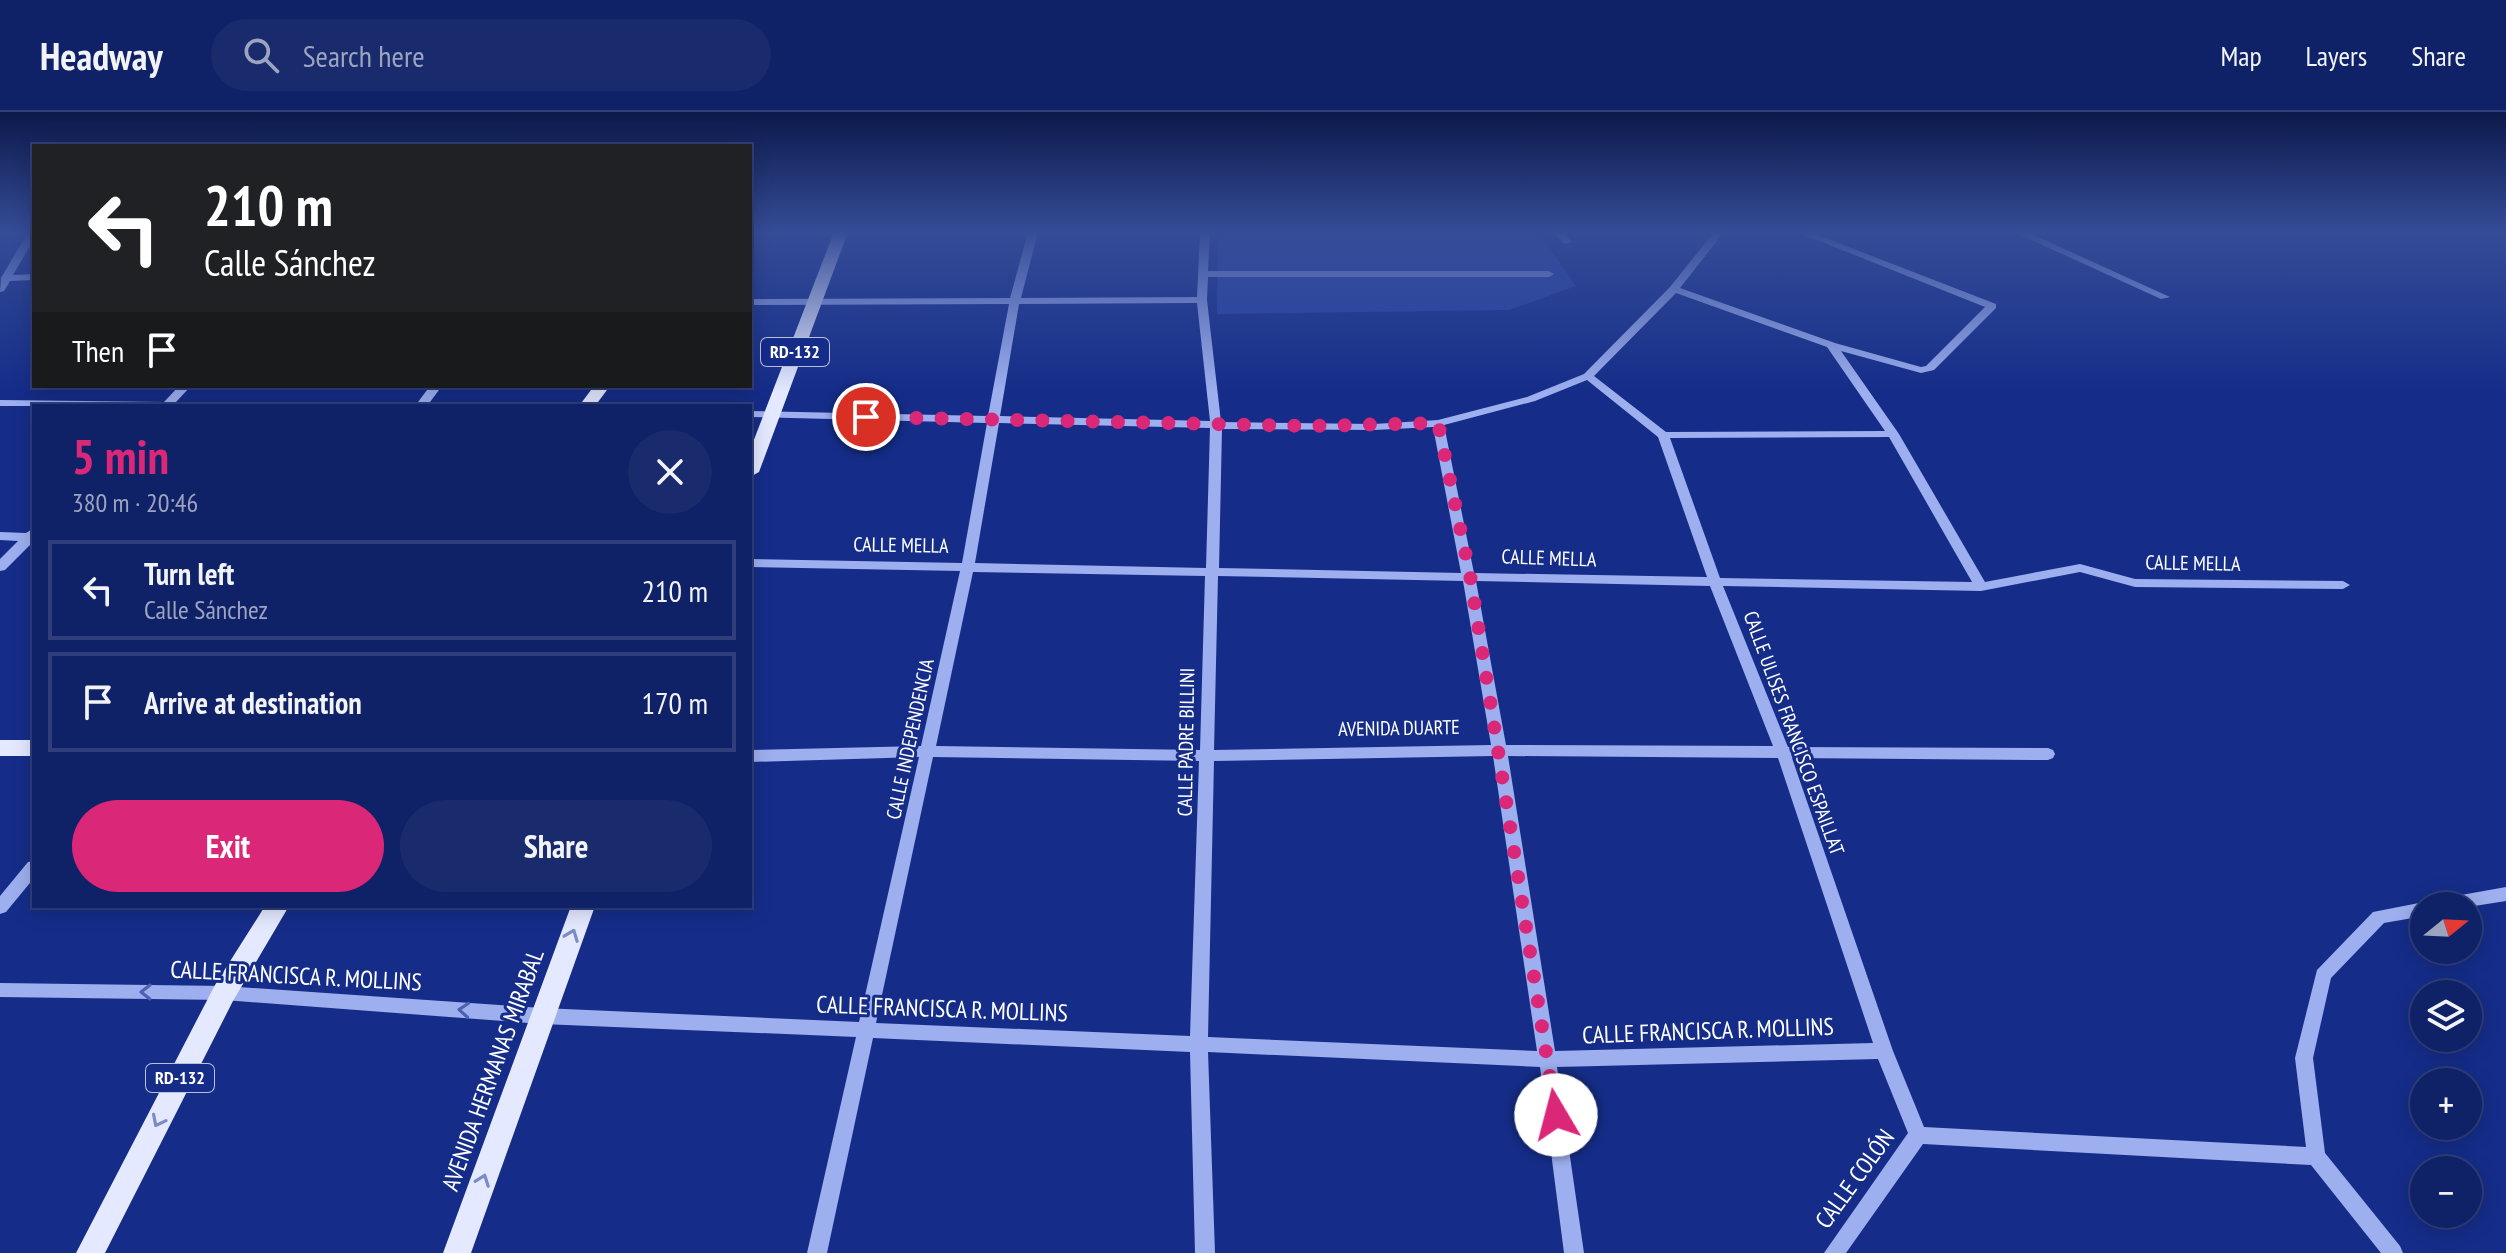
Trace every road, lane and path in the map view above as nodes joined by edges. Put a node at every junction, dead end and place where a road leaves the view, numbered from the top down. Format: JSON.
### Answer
{"nodes":[{"id":1,"x":820,"y":285,"type":"edge"},
{"id":2,"x":1019,"y":285,"type":"edge"},
{"id":3,"x":1203,"y":285,"type":"edge"},
{"id":4,"x":1677,"y":285,"type":"edge"},
{"id":5,"x":1939,"y":285,"type":"edge"},
{"id":6,"x":2139,"y":285,"type":"edge"},
{"id":7,"x":1674,"y":289,"type":"junction"},
{"id":8,"x":2165,"y":297,"type":"dead end"},
{"id":9,"x":1202,"y":300,"type":"junction"},
{"id":10,"x":752,"y":302,"type":"edge"},
{"id":11,"x":813,"y":302,"type":"junction"},
{"id":12,"x":1014,"y":303,"type":"junction"},
{"id":13,"x":1831,"y":345,"type":"junction"},
{"id":14,"x":1588,"y":376,"type":"junction"},
{"id":15,"x":183,"y":388,"type":"edge"},
{"id":16,"x":0,"y":403,"type":"edge"},
{"id":17,"x":84,"y":404,"type":"edge"},
{"id":18,"x":168,"y":404,"type":"edge"},
{"id":19,"x":752,"y":414,"type":"edge"},
{"id":20,"x":771,"y":414,"type":"junction"},
{"id":21,"x":993,"y":420,"type":"junction"},
{"id":22,"x":1438,"y":423,"type":"junction"},
{"id":23,"x":1216,"y":425,"type":"junction"},
{"id":24,"x":1893,"y":434,"type":"junction"},
{"id":25,"x":1663,"y":435,"type":"junction"},
{"id":26,"x":752,"y":466,"type":"edge"},
{"id":27,"x":32,"y":535,"type":"edge"},
{"id":28,"x":0,"y":536,"type":"edge"},
{"id":29,"x":752,"y":563,"type":"edge"},
{"id":30,"x":968,"y":566,"type":"junction"},
{"id":31,"x":0,"y":567,"type":"edge"},
{"id":32,"x":1211,"y":573,"type":"junction"},
{"id":33,"x":1470,"y":575,"type":"junction"},
{"id":34,"x":1716,"y":584,"type":"junction"},
{"id":35,"x":2343,"y":585,"type":"dead end"},
{"id":36,"x":1981,"y":587,"type":"junction"},
{"id":37,"x":0,"y":748,"type":"edge"},
{"id":38,"x":32,"y":748,"type":"edge"},
{"id":39,"x":1499,"y":750,"type":"junction"},
{"id":40,"x":928,"y":751,"type":"junction"},
{"id":41,"x":1783,"y":752,"type":"junction"},
{"id":42,"x":2048,"y":754,"type":"dead end"},
{"id":43,"x":752,"y":756,"type":"edge"},
{"id":44,"x":1206,"y":756,"type":"junction"},
{"id":45,"x":32,"y":869,"type":"edge"},
{"id":46,"x":2506,"y":894,"type":"edge"},
{"id":47,"x":2482,"y":898,"type":"edge"},
{"id":48,"x":0,"y":907,"type":"edge"},
{"id":49,"x":276,"y":908,"type":"edge"},
{"id":50,"x":582,"y":908,"type":"edge"},
{"id":51,"x":2410,"y":911,"type":"edge"},
{"id":52,"x":0,"y":990,"type":"edge"},
{"id":53,"x":224,"y":993,"type":"junction"},
{"id":54,"x":542,"y":1016,"type":"junction"},
{"id":55,"x":865,"y":1031,"type":"junction"},
{"id":56,"x":1199,"y":1042,"type":"junction"},
{"id":57,"x":1884,"y":1051,"type":"junction"},
{"id":58,"x":1548,"y":1059,"type":"junction"},
{"id":59,"x":1918,"y":1135,"type":"junction"},
{"id":60,"x":2316,"y":1156,"type":"junction"},
{"id":61,"x":90,"y":1253,"type":"edge"},
{"id":62,"x":457,"y":1253,"type":"edge"},
{"id":63,"x":817,"y":1253,"type":"edge"},
{"id":64,"x":1205,"y":1253,"type":"edge"},
{"id":65,"x":1574,"y":1253,"type":"edge"},
{"id":66,"x":1834,"y":1253,"type":"edge"},
{"id":67,"x":2393,"y":1253,"type":"edge"}],
"edges":[{"from":1,"to":11,"type":"main road","number":"RD-132"},
{"from":2,"to":12,"type":"street","name":"CALLE INDEPENDENCIA"},
{"from":3,"to":9,"type":"street","name":"CALLE PADRE BILLINI"},
{"from":4,"to":7,"type":"street"},
{"from":5,"to":13,"type":"street"},
{"from":6,"to":8,"type":"street"},
{"from":7,"to":13,"type":"street"},
{"from":7,"to":14,"type":"street"},
{"from":9,"to":12,"type":"street"},
{"from":9,"to":23,"type":"street","name":"CALLE PADRE BILLINI"},
{"from":10,"to":11,"type":"street"},
{"from":11,"to":12,"type":"street"},
{"from":11,"to":20,"type":"main road","number":"RD-132"},
{"from":12,"to":21,"type":"street","name":"CALLE INDEPENDENCIA"},
{"from":13,"to":24,"type":"street"},
{"from":14,"to":22,"type":"street"},
{"from":14,"to":25,"type":"street"},
{"from":15,"to":18,"type":"street"},
{"from":16,"to":17,"type":"street"},
{"from":19,"to":20,"type":"street"},
{"from":20,"to":21,"type":"street"},
{"from":20,"to":26,"type":"main road","number":"RD-132"},
{"from":21,"to":23,"type":"street"},
{"from":21,"to":30,"type":"street","name":"CALLE INDEPENDENCIA"},
{"from":22,"to":23,"type":"street"},
{"from":22,"to":33,"type":"street"},
{"from":23,"to":32,"type":"street","name":"CALLE PADRE BILLINI"},
{"from":24,"to":25,"type":"street"},
{"from":24,"to":36,"type":"street"},
{"from":25,"to":34,"type":"street","name":"CALLE ULISES FRANCISCO ESPAILLAT"},
{"from":27,"to":28,"type":"street"},
{"from":27,"to":31,"type":"street"},
{"from":29,"to":30,"type":"street","name":"CALLE MELLA"},
{"from":30,"to":32,"type":"street","name":"CALLE MELLA"},
{"from":30,"to":40,"type":"street","name":"CALLE INDEPENDENCIA"},
{"from":32,"to":33,"type":"street","name":"CALLE MELLA"},
{"from":32,"to":44,"type":"street","name":"CALLE PADRE BILLINI"},
{"from":33,"to":34,"type":"street","name":"CALLE MELLA"},
{"from":33,"to":39,"type":"street"},
{"from":34,"to":36,"type":"street","name":"CALLE MELLA"},
{"from":34,"to":41,"type":"street","name":"CALLE ULISES FRANCISCO ESPAILLAT"},
{"from":35,"to":36,"type":"street","name":"CALLE MELLA"},
{"from":37,"to":38,"type":"main road"},
{"from":39,"to":41,"type":"street","name":"AVENIDA DUARTE"},
{"from":39,"to":44,"type":"street","name":"AVENIDA DUARTE"},
{"from":39,"to":58,"type":"street"},
{"from":40,"to":43,"type":"street","name":"AVENIDA DUARTE"},
{"from":40,"to":44,"type":"street","name":"AVENIDA DUARTE"},
{"from":40,"to":55,"type":"street","name":"CALLE INDEPENDENCIA"},
{"from":41,"to":42,"type":"street","name":"AVENIDA DUARTE"},
{"from":41,"to":57,"type":"street","name":"CALLE ULISES FRANCISCO ESPAILLAT"},
{"from":44,"to":56,"type":"street","name":"CALLE PADRE BILLINI"},
{"from":45,"to":48,"type":"street"},
{"from":46,"to":47,"type":"street"},
{"from":49,"to":53,"type":"main road","number":"RD-132"},
{"from":54,"to":50,"type":"main road","name":"AVENIDA HERMANAS MIRABAL","one_way":true},
{"from":51,"to":60,"type":"street"},
{"from":53,"to":52,"type":"street","name":"CALLE FRANCISCA R. MOLLINS","one_way":true},
{"from":54,"to":53,"type":"street","name":"CALLE FRANCISCA R. MOLLINS","one_way":true},
{"from":53,"to":61,"type":"main road","number":"RD-132","one_way":true},
{"from":54,"to":55,"type":"street","name":"CALLE FRANCISCA R. MOLLINS"},
{"from":62,"to":54,"type":"main road","name":"AVENIDA HERMANAS MIRABAL","one_way":true},
{"from":55,"to":56,"type":"street","name":"CALLE FRANCISCA R. MOLLINS"},
{"from":55,"to":63,"type":"street","name":"CALLE INDEPENDENCIA"},
{"from":56,"to":58,"type":"street","name":"CALLE FRANCISCA R. MOLLINS"},
{"from":56,"to":64,"type":"street","name":"CALLE PADRE BILLINI"},
{"from":57,"to":58,"type":"street","name":"CALLE FRANCISCA R. MOLLINS"},
{"from":57,"to":59,"type":"street","name":"CALLE ULISES FRANCISCO ESPAILLAT"},
{"from":58,"to":65,"type":"street"},
{"from":59,"to":60,"type":"street"},
{"from":59,"to":66,"type":"street","name":"CALLE COLÓN"},
{"from":60,"to":67,"type":"street"}]}
